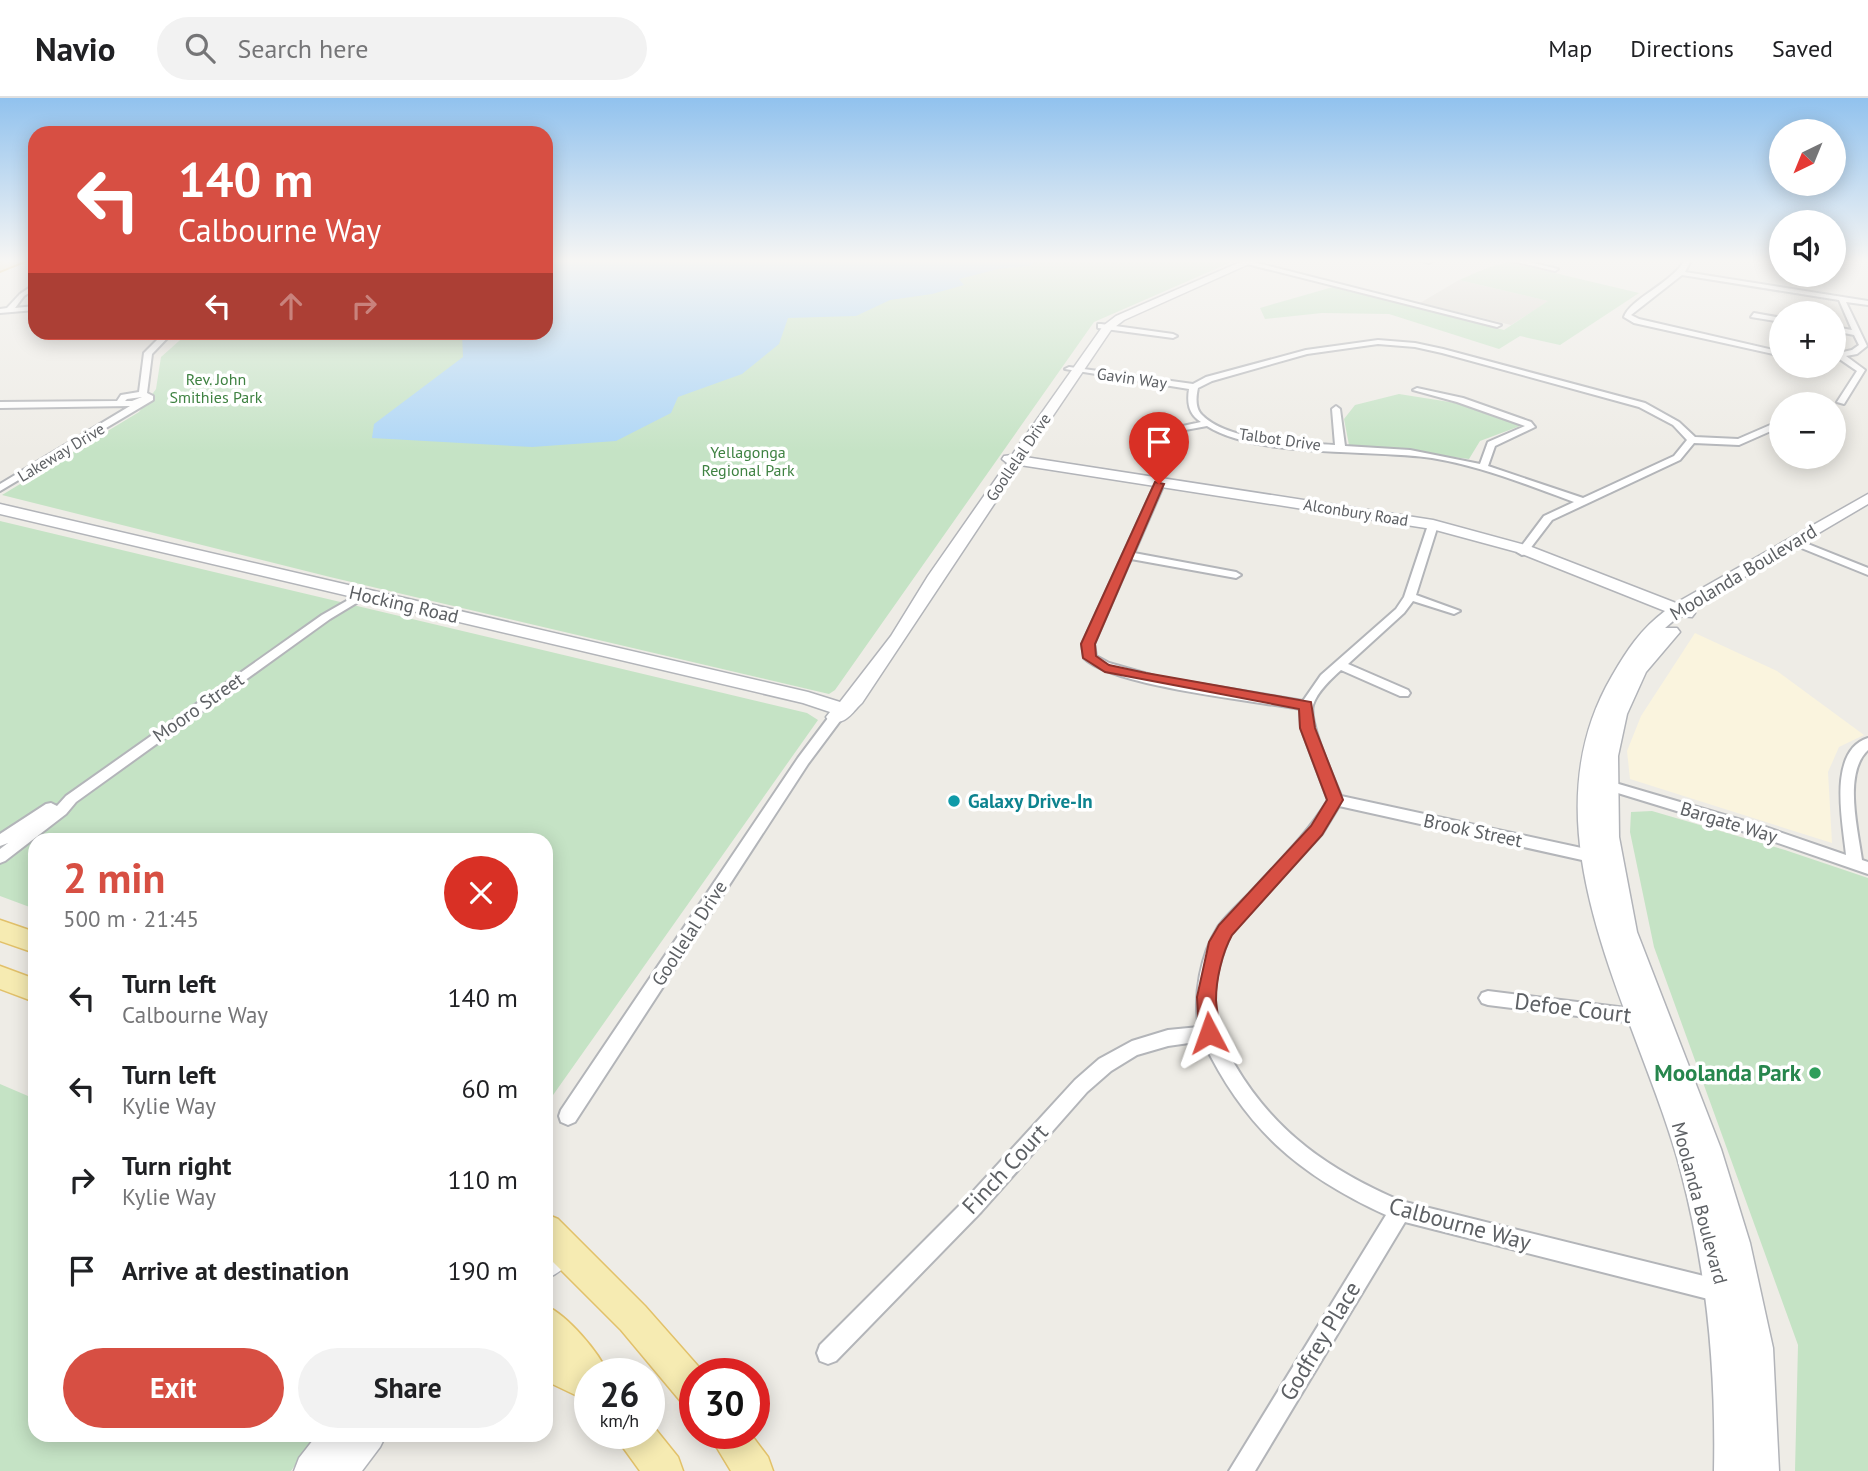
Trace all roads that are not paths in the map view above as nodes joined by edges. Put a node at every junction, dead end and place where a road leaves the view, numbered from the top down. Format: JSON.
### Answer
{"nodes":[{"id":1,"x":1109,"y":324,"type":"edge"},
{"id":2,"x":1493,"y":324,"type":"edge"},
{"id":3,"x":1651,"y":324,"type":"edge"},
{"id":4,"x":1854,"y":324,"type":"edge"},
{"id":5,"x":1497,"y":325,"type":"dead end"},
{"id":6,"x":1104,"y":327,"type":"junction"},
{"id":7,"x":1846,"y":330,"type":"edge"},
{"id":8,"x":1858,"y":332,"type":"junction"},
{"id":9,"x":1173,"y":335,"type":"dead end"},
{"id":10,"x":162,"y":340,"type":"edge"},
{"id":11,"x":1769,"y":351,"type":"edge"},
{"id":12,"x":1846,"y":354,"type":"edge"},
{"id":13,"x":1846,"y":361,"type":"edge"},
{"id":14,"x":1073,"y":369,"type":"junction"},
{"id":15,"x":1194,"y":387,"type":"junction"},
{"id":16,"x":1417,"y":390,"type":"dead end"},
{"id":17,"x":143,"y":394,"type":"junction"},
{"id":18,"x":1846,"y":394,"type":"edge"},
{"id":19,"x":125,"y":400,"type":"junction"},
{"id":20,"x":0,"y":405,"type":"edge"},
{"id":21,"x":1336,"y":409,"type":"dead end"},
{"id":22,"x":119,"y":416,"type":"junction"},
{"id":23,"x":1207,"y":423,"type":"junction"},
{"id":24,"x":1769,"y":429,"type":"edge"},
{"id":25,"x":1172,"y":431,"type":"dead end"},
{"id":26,"x":1692,"y":440,"type":"junction"},
{"id":27,"x":1340,"y":446,"type":"junction"},
{"id":28,"x":1011,"y":462,"type":"junction"},
{"id":29,"x":1483,"y":467,"type":"junction"},
{"id":30,"x":1158,"y":486,"type":"junction"},
{"id":31,"x":1,"y":489,"type":"edge"},
{"id":32,"x":1868,"y":498,"type":"edge"},
{"id":33,"x":1581,"y":501,"type":"junction"},
{"id":34,"x":0,"y":509,"type":"edge"},
{"id":35,"x":1868,"y":509,"type":"edge"},
{"id":36,"x":1433,"y":526,"type":"junction"},
{"id":37,"x":1798,"y":544,"type":"junction"},
{"id":38,"x":1522,"y":550,"type":"junction"},
{"id":39,"x":1129,"y":555,"type":"junction"},
{"id":40,"x":1868,"y":572,"type":"edge"},
{"id":41,"x":1236,"y":575,"type":"dead end"},
{"id":42,"x":359,"y":593,"type":"junction"},
{"id":43,"x":1410,"y":597,"type":"junction"},
{"id":44,"x":1454,"y":611,"type":"dead end"},
{"id":45,"x":1682,"y":614,"type":"junction"},
{"id":46,"x":1340,"y":665,"type":"junction"},
{"id":47,"x":1404,"y":693,"type":"dead end"},
{"id":48,"x":1306,"y":706,"type":"junction"},
{"id":49,"x":842,"y":708,"type":"junction"},
{"id":50,"x":1868,"y":742,"type":"edge"},
{"id":51,"x":1598,"y":782,"type":"junction"},
{"id":52,"x":71,"y":799,"type":"junction"},
{"id":53,"x":1335,"y":800,"type":"junction"},
{"id":54,"x":31,"y":833,"type":"edge"},
{"id":55,"x":28,"y":835,"type":"edge"},
{"id":56,"x":0,"y":841,"type":"edge"},
{"id":57,"x":0,"y":857,"type":"edge"},
{"id":58,"x":1602,"y":858,"type":"junction"},
{"id":59,"x":1862,"y":866,"type":"edge"},
{"id":60,"x":0,"y":930,"type":"edge"},
{"id":61,"x":28,"y":940,"type":"edge"},
{"id":62,"x":0,"y":977,"type":"edge"},
{"id":63,"x":28,"y":988,"type":"edge"},
{"id":64,"x":1488,"y":998,"type":"dead end"},
{"id":65,"x":1649,"y":1018,"type":"junction"},
{"id":66,"x":1209,"y":1033,"type":"junction"},
{"id":67,"x":568,"y":1116,"type":"dead end"},
{"id":68,"x":1400,"y":1211,"type":"junction"},
{"id":69,"x":553,"y":1250,"type":"edge"},
{"id":70,"x":1723,"y":1292,"type":"junction"},
{"id":71,"x":1748,"y":1299,"type":"junction"},
{"id":72,"x":553,"y":1332,"type":"edge"},
{"id":73,"x":828,"y":1353,"type":"dead end"},
{"id":74,"x":575,"y":1358,"type":"edge"},
{"id":75,"x":553,"y":1365,"type":"edge"},
{"id":76,"x":679,"y":1371,"type":"edge"},
{"id":77,"x":574,"y":1376,"type":"edge"},
{"id":78,"x":334,"y":1442,"type":"edge"},
{"id":79,"x":363,"y":1442,"type":"edge"},
{"id":80,"x":647,"y":1449,"type":"edge"},
{"id":81,"x":738,"y":1449,"type":"edge"},
{"id":82,"x":312,"y":1471,"type":"edge"},
{"id":83,"x":340,"y":1471,"type":"edge"},
{"id":84,"x":664,"y":1471,"type":"edge"},
{"id":85,"x":754,"y":1471,"type":"edge"},
{"id":86,"x":1241,"y":1471,"type":"edge"},
{"id":87,"x":1732,"y":1471,"type":"edge"},
{"id":88,"x":1761,"y":1471,"type":"edge"}],
"edges":[{"from":1,"to":6,"type":"street","name":"Goollelal Drive"},
{"from":2,"to":5,"type":"street"},
{"from":3,"to":11,"type":"street"},
{"from":4,"to":8,"type":"street"},
{"from":6,"to":9,"type":"street"},
{"from":6,"to":14,"type":"street","name":"Goollelal Drive"},
{"from":7,"to":8,"type":"street"},
{"from":8,"to":12,"type":"street"},
{"from":10,"to":17,"type":"street"},
{"from":13,"to":18,"type":"street"},
{"from":14,"to":15,"type":"street","name":"Gavin Way"},
{"from":14,"to":28,"type":"street","name":"Goollelal Drive"},
{"from":15,"to":23,"type":"street"},
{"from":15,"to":26,"type":"street"},
{"from":16,"to":29,"type":"street"},
{"from":17,"to":19,"type":"street"},
{"from":17,"to":22,"type":"street","name":"Lakeway Drive"},
{"from":19,"to":20,"type":"street"},
{"from":19,"to":22,"type":"street","name":"Lakeway Drive"},
{"from":21,"to":27,"type":"street"},
{"from":22,"to":31,"type":"street","name":"Lakeway Drive"},
{"from":23,"to":25,"type":"street"},
{"from":23,"to":27,"type":"street","name":"Talbot Drive"},
{"from":24,"to":26,"type":"street"},
{"from":26,"to":33,"type":"street"},
{"from":27,"to":29,"type":"street","name":"Talbot Drive"},
{"from":28,"to":30,"type":"street","name":"Alconbury Road"},
{"from":28,"to":49,"type":"street","name":"Goollelal Drive"},
{"from":29,"to":33,"type":"street","name":"Talbot Drive"},
{"from":30,"to":36,"type":"street","name":"Alconbury Road"},
{"from":30,"to":39,"type":"street"},
{"from":32,"to":37,"type":"street","name":"Moolanda Boulevard"},
{"from":33,"to":38,"type":"street"},
{"from":34,"to":42,"type":"street","name":"Hocking Road"},
{"from":35,"to":37,"type":"street","name":"Moolanda Boulevard"},
{"from":36,"to":38,"type":"street","name":"Alconbury Road"},
{"from":36,"to":43,"type":"street"},
{"from":37,"to":40,"type":"street"},
{"from":37,"to":45,"type":"street","name":"Moolanda Boulevard"},
{"from":38,"to":45,"type":"street","name":"Alconbury Road"},
{"from":39,"to":41,"type":"street"},
{"from":39,"to":48,"type":"street"},
{"from":42,"to":49,"type":"street","name":"Hocking Road"},
{"from":42,"to":52,"type":"street","name":"Mooro Street"},
{"from":43,"to":44,"type":"street"},
{"from":43,"to":46,"type":"street"},
{"from":45,"to":51,"type":"street","name":"Moolanda Boulevard"},
{"from":46,"to":47,"type":"street"},
{"from":46,"to":48,"type":"street"},
{"from":48,"to":53,"type":"street"},
{"from":49,"to":67,"type":"street","name":"Goollelal Drive"},
{"from":50,"to":59,"type":"street"},
{"from":51,"to":58,"type":"street","name":"Moolanda Boulevard"},
{"from":51,"to":59,"type":"street","name":"Bargate Way"},
{"from":52,"to":54,"type":"street","name":"Mooro Street"},
{"from":52,"to":56,"type":"street","name":"Mooro Street"},
{"from":53,"to":58,"type":"street","name":"Brook Street"},
{"from":53,"to":66,"type":"street","name":"Calbourne Way"},
{"from":55,"to":57,"type":"street","name":"Mooro Street"},
{"from":58,"to":65,"type":"street","name":"Moolanda Boulevard"},
{"from":60,"to":61,"type":"main road"},
{"from":62,"to":63,"type":"main road"},
{"from":64,"to":65,"type":"street","name":"Defoe Court"},
{"from":65,"to":70,"type":"street","name":"Moolanda Boulevard"},
{"from":65,"to":71,"type":"street","name":"Moolanda Boulevard"},
{"from":66,"to":68,"type":"street","name":"Calbourne Way"},
{"from":66,"to":73,"type":"street","name":"Finch Court"},
{"from":68,"to":70,"type":"street","name":"Calbourne Way"},
{"from":68,"to":86,"type":"street","name":"Godfrey Place"},
{"from":69,"to":76,"type":"main road"},
{"from":70,"to":71,"type":"street","name":"Calbourne Way"},
{"from":70,"to":87,"type":"street","name":"Moolanda Boulevard"},
{"from":71,"to":88,"type":"street","name":"Moolanda Boulevard"},
{"from":72,"to":74,"type":"main road"},
{"from":75,"to":77,"type":"main road"},
{"from":78,"to":82,"type":"street"},
{"from":79,"to":83,"type":"street"},
{"from":80,"to":84,"type":"main road"},
{"from":81,"to":85,"type":"main road"}]}
